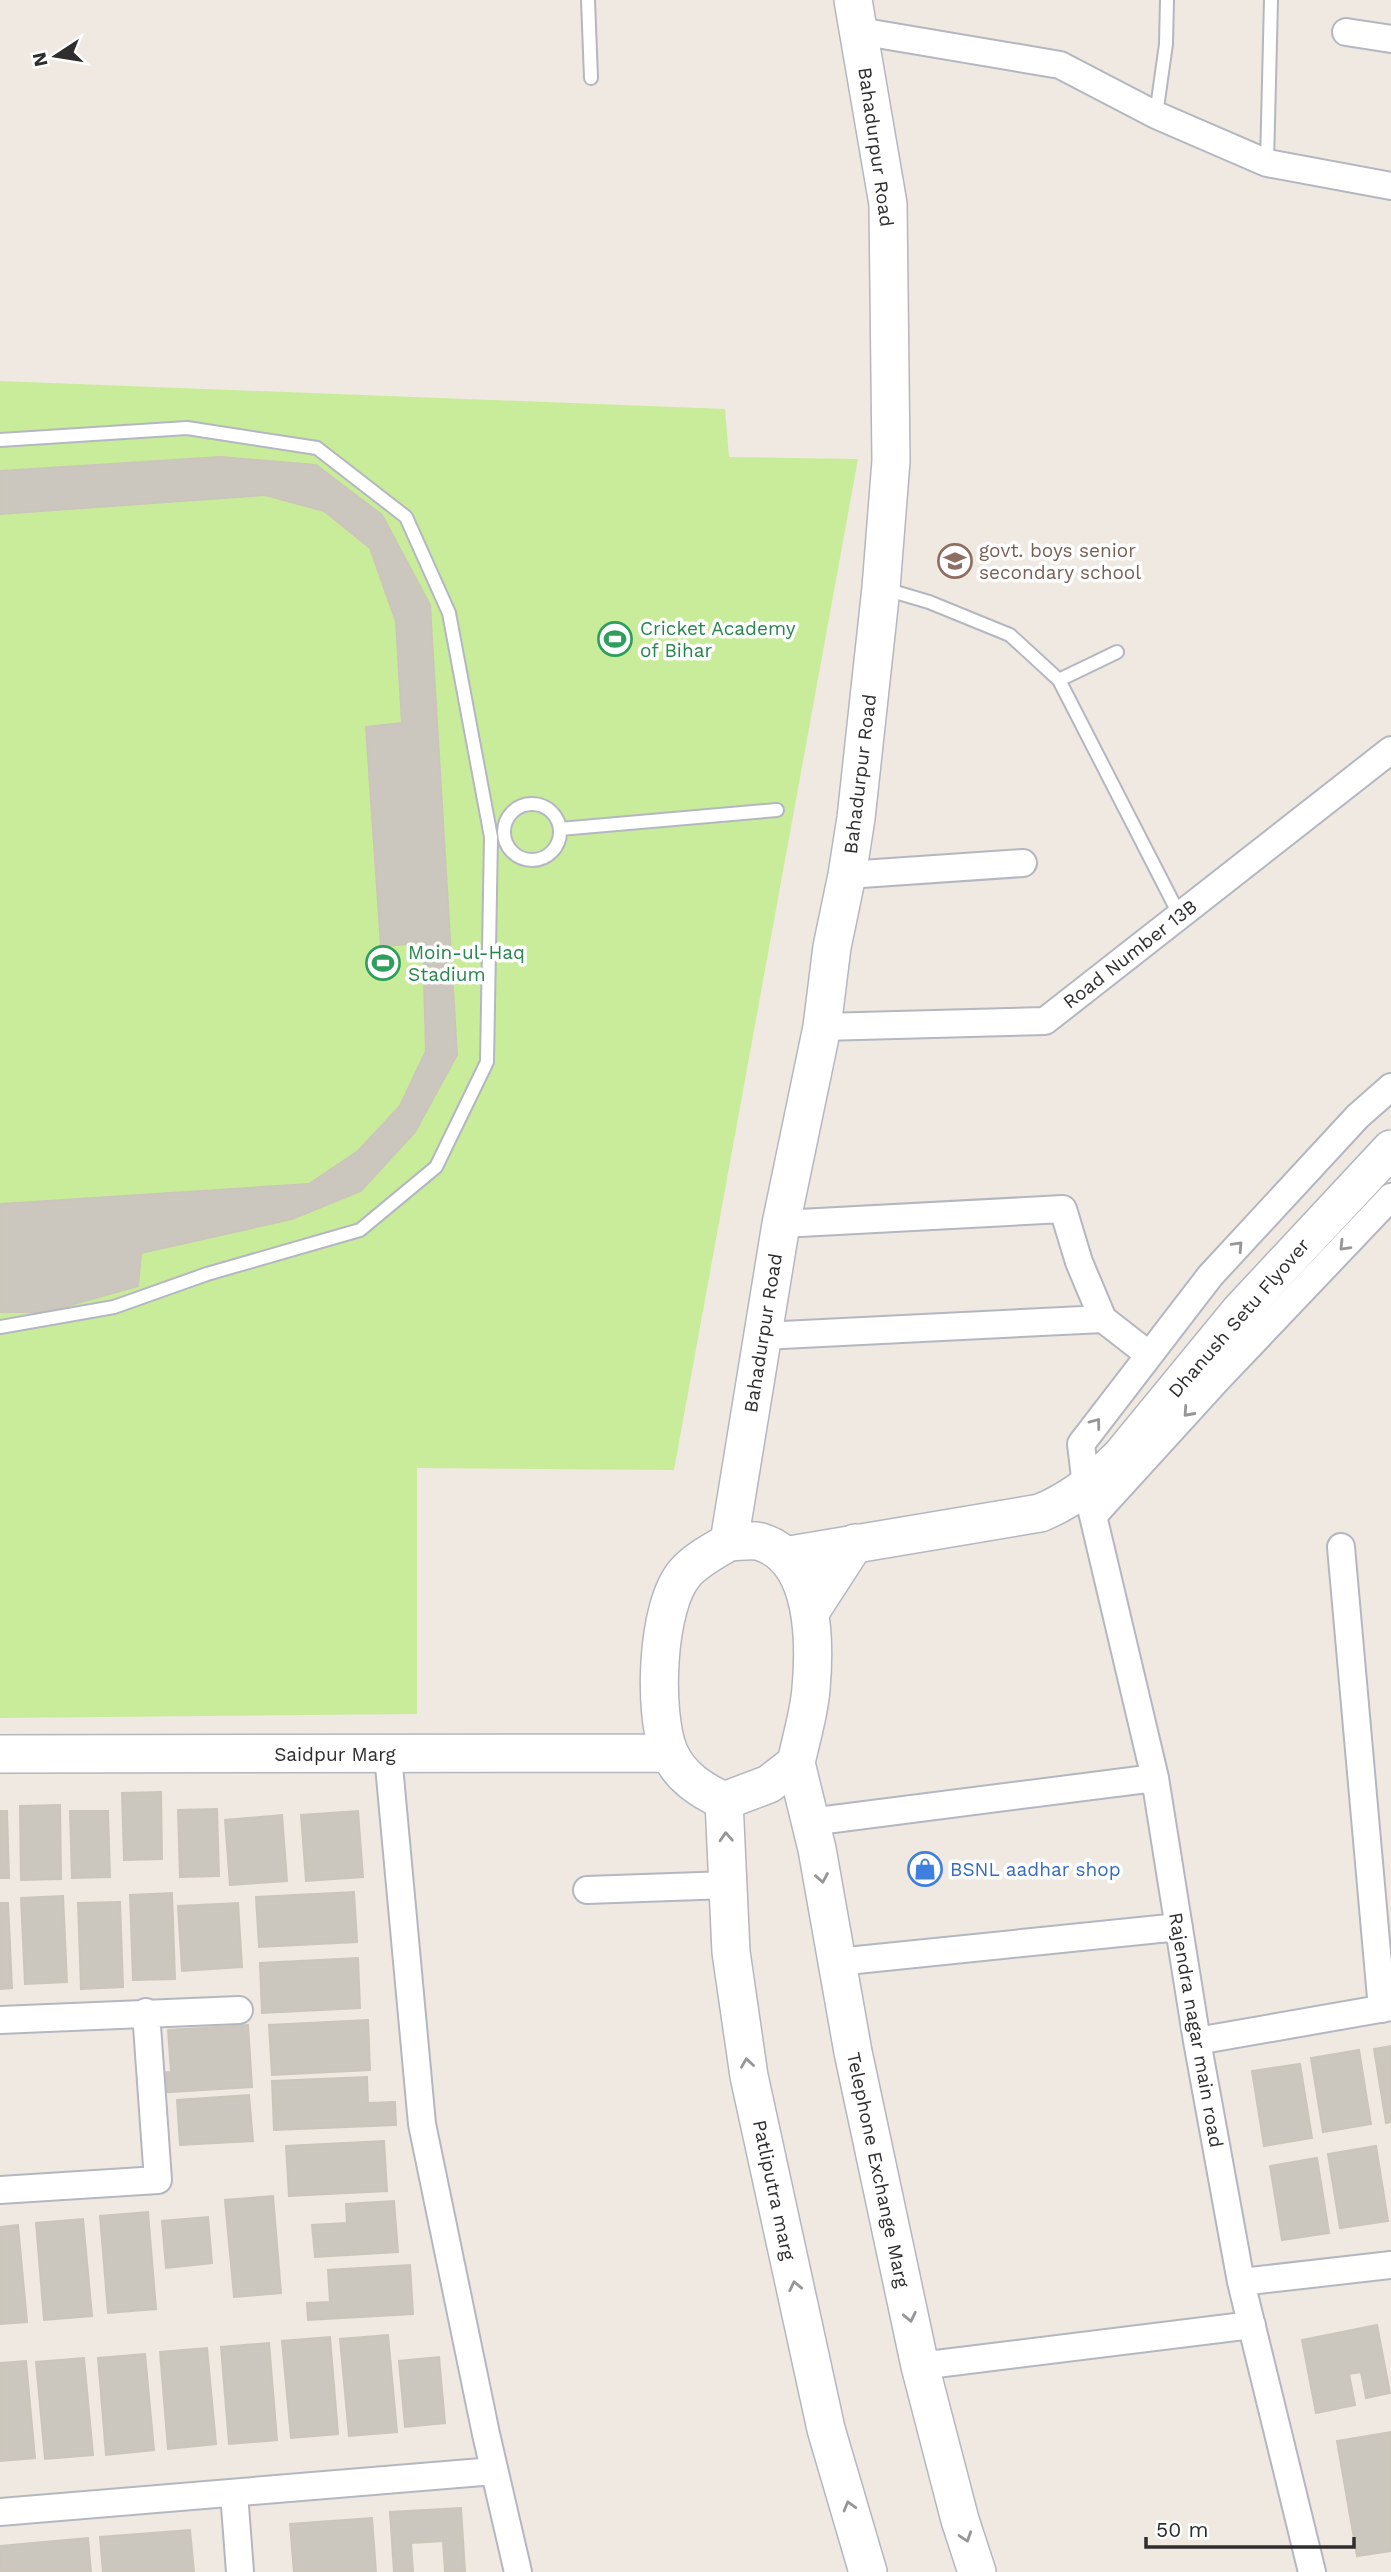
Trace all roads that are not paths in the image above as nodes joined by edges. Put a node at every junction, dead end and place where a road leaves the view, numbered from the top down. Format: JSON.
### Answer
{"nodes":[{"id":1,"x":588,"y":0,"type":"edge"},
{"id":2,"x":1167,"y":0,"type":"edge"},
{"id":3,"x":1271,"y":0,"type":"edge"},
{"id":4,"x":856,"y":16,"type":"edge"},
{"id":5,"x":1346,"y":32,"type":"dead end"},
{"id":6,"x":1391,"y":39,"type":"edge"},
{"id":7,"x":591,"y":78,"type":"dead end"},
{"id":8,"x":1156,"y":115,"type":"junction"},
{"id":9,"x":1267,"y":163,"type":"junction"},
{"id":10,"x":1391,"y":186,"type":"edge"},
{"id":11,"x":0,"y":440,"type":"edge"},
{"id":12,"x":881,"y":588,"type":"junction"},
{"id":13,"x":1117,"y":652,"type":"dead end"},
{"id":14,"x":1059,"y":680,"type":"junction"},
{"id":15,"x":1387,"y":761,"type":"edge"},
{"id":16,"x":777,"y":810,"type":"dead end"},
{"id":17,"x":560,"y":829,"type":"junction"},
{"id":18,"x":498,"y":836,"type":"junction"},
{"id":19,"x":1023,"y":863,"type":"dead end"},
{"id":20,"x":847,"y":875,"type":"junction"},
{"id":21,"x":1180,"y":916,"type":"junction"},
{"id":22,"x":822,"y":1027,"type":"junction"},
{"id":23,"x":1391,"y":1087,"type":"edge"},
{"id":24,"x":1391,"y":1149,"type":"edge"},
{"id":25,"x":1391,"y":1197,"type":"edge"},
{"id":26,"x":781,"y":1224,"type":"junction"},
{"id":27,"x":1103,"y":1318,"type":"junction"},
{"id":28,"x":0,"y":1327,"type":"edge"},
{"id":29,"x":762,"y":1336,"type":"junction"},
{"id":30,"x":1148,"y":1354,"type":"junction"},
{"id":31,"x":1094,"y":1492,"type":"junction"},
{"id":32,"x":729,"y":1542,"type":"junction"},
{"id":33,"x":855,"y":1543,"type":"junction"},
{"id":34,"x":1341,"y":1547,"type":"dead end"},
{"id":35,"x":784,"y":1556,"type":"junction"},
{"id":36,"x":811,"y":1611,"type":"junction"},
{"id":37,"x":669,"y":1753,"type":"junction"},
{"id":38,"x":0,"y":1754,"type":"edge"},
{"id":39,"x":388,"y":1755,"type":"junction"},
{"id":40,"x":796,"y":1763,"type":"junction"},
{"id":41,"x":1155,"y":1778,"type":"junction"},
{"id":42,"x":724,"y":1801,"type":"junction"},
{"id":43,"x":810,"y":1822,"type":"junction"},
{"id":44,"x":728,"y":1885,"type":"junction"},
{"id":45,"x":587,"y":1890,"type":"dead end"},
{"id":46,"x":1179,"y":1927,"type":"junction"},
{"id":47,"x":837,"y":1962,"type":"junction"},
{"id":48,"x":1387,"y":2008,"type":"edge"},
{"id":49,"x":239,"y":2010,"type":"dead end"},
{"id":50,"x":146,"y":2012,"type":"junction"},
{"id":51,"x":0,"y":2020,"type":"edge"},
{"id":52,"x":1197,"y":2041,"type":"junction"},
{"id":53,"x":0,"y":2190,"type":"edge"},
{"id":54,"x":1391,"y":2265,"type":"edge"},
{"id":55,"x":1241,"y":2282,"type":"junction"},
{"id":56,"x":1252,"y":2325,"type":"junction"},
{"id":57,"x":920,"y":2366,"type":"junction"},
{"id":58,"x":494,"y":2471,"type":"junction"},
{"id":59,"x":234,"y":2493,"type":"junction"},
{"id":60,"x":0,"y":2512,"type":"edge"},
{"id":61,"x":240,"y":2572,"type":"edge"},
{"id":62,"x":518,"y":2572,"type":"edge"},
{"id":63,"x":869,"y":2572,"type":"edge"},
{"id":64,"x":977,"y":2572,"type":"edge"},
{"id":65,"x":1312,"y":2572,"type":"edge"}],
"edges":[{"from":1,"to":7,"type":"lane"},
{"from":2,"to":8,"type":"lane"},
{"from":3,"to":9,"type":"lane"},
{"from":4,"to":8,"type":"street"},
{"from":4,"to":12,"type":"main road","name":"Bahadurpur Road"},
{"from":5,"to":6,"type":"street"},
{"from":8,"to":9,"type":"street"},
{"from":9,"to":10,"type":"street"},
{"from":11,"to":18,"type":"lane"},
{"from":12,"to":14,"type":"lane"},
{"from":12,"to":20,"type":"main road","name":"Bahadurpur Road"},
{"from":13,"to":14,"type":"lane"},
{"from":14,"to":21,"type":"lane"},
{"from":15,"to":21,"type":"street","name":"Road Number 13B"},
{"from":16,"to":17,"type":"lane"},
{"from":17,"to":18,"type":"lane"},
{"from":17,"to":18,"type":"lane"},
{"from":18,"to":28,"type":"lane"},
{"from":19,"to":20,"type":"street"},
{"from":20,"to":22,"type":"main road","name":"Bahadurpur Road"},
{"from":21,"to":22,"type":"street","name":"Road Number 13B"},
{"from":22,"to":26,"type":"main road","name":"Bahadurpur Road"},
{"from":30,"to":23,"type":"street","name":"Rajendra nagar main road","one_way":true},
{"from":24,"to":31,"type":"main road","name":"Dhanush Setu Flyover"},
{"from":25,"to":31,"type":"street","one_way":true},
{"from":26,"to":27,"type":"street"},
{"from":26,"to":29,"type":"main road","name":"Bahadurpur Road"},
{"from":27,"to":29,"type":"street"},
{"from":27,"to":30,"type":"street"},
{"from":29,"to":32,"type":"main road","name":"Bahadurpur Road"},
{"from":31,"to":30,"type":"street","name":"Rajendra nagar main road","one_way":true},
{"from":31,"to":33,"type":"main road","name":"Dhanush Setu Flyover"},
{"from":31,"to":41,"type":"street","name":"Rajendra nagar main road"},
{"from":32,"to":35,"type":"main road"},
{"from":32,"to":37,"type":"main road"},
{"from":33,"to":35,"type":"main road","name":"Dhanush Setu Flyover"},
{"from":33,"to":36,"type":"main road"},
{"from":34,"to":48,"type":"street"},
{"from":35,"to":36,"type":"main road"},
{"from":36,"to":40,"type":"main road"},
{"from":37,"to":39,"type":"main road","name":"Saidpur Marg"},
{"from":37,"to":42,"type":"main road"},
{"from":38,"to":39,"type":"main road","name":"Saidpur Marg"},
{"from":39,"to":58,"type":"street"},
{"from":40,"to":42,"type":"main road"},
{"from":40,"to":43,"type":"main road","name":"Telephone Exchange Marg"},
{"from":41,"to":43,"type":"street"},
{"from":41,"to":46,"type":"street","name":"Rajendra nagar main road"},
{"from":44,"to":42,"type":"main road","name":"Patliputra marg","one_way":true},
{"from":43,"to":47,"type":"main road","name":"Telephone Exchange Marg","one_way":true},
{"from":44,"to":45,"type":"street"},
{"from":63,"to":44,"type":"main road","name":"Patliputra marg","one_way":true},
{"from":46,"to":47,"type":"street"},
{"from":46,"to":52,"type":"street","name":"Rajendra nagar main road"},
{"from":47,"to":57,"type":"main road","name":"Telephone Exchange Marg","one_way":true},
{"from":48,"to":52,"type":"street"},
{"from":49,"to":50,"type":"street"},
{"from":50,"to":51,"type":"street"},
{"from":50,"to":53,"type":"street"},
{"from":52,"to":55,"type":"street","name":"Rajendra nagar main road"},
{"from":54,"to":55,"type":"street"},
{"from":55,"to":56,"type":"street","name":"Rajendra nagar main road"},
{"from":56,"to":57,"type":"street"},
{"from":56,"to":65,"type":"street","name":"Rajendra nagar main road"},
{"from":57,"to":64,"type":"main road","name":"Telephone Exchange Marg","one_way":true},
{"from":58,"to":59,"type":"street"},
{"from":58,"to":62,"type":"street"},
{"from":59,"to":60,"type":"street"},
{"from":59,"to":61,"type":"street"}]}
